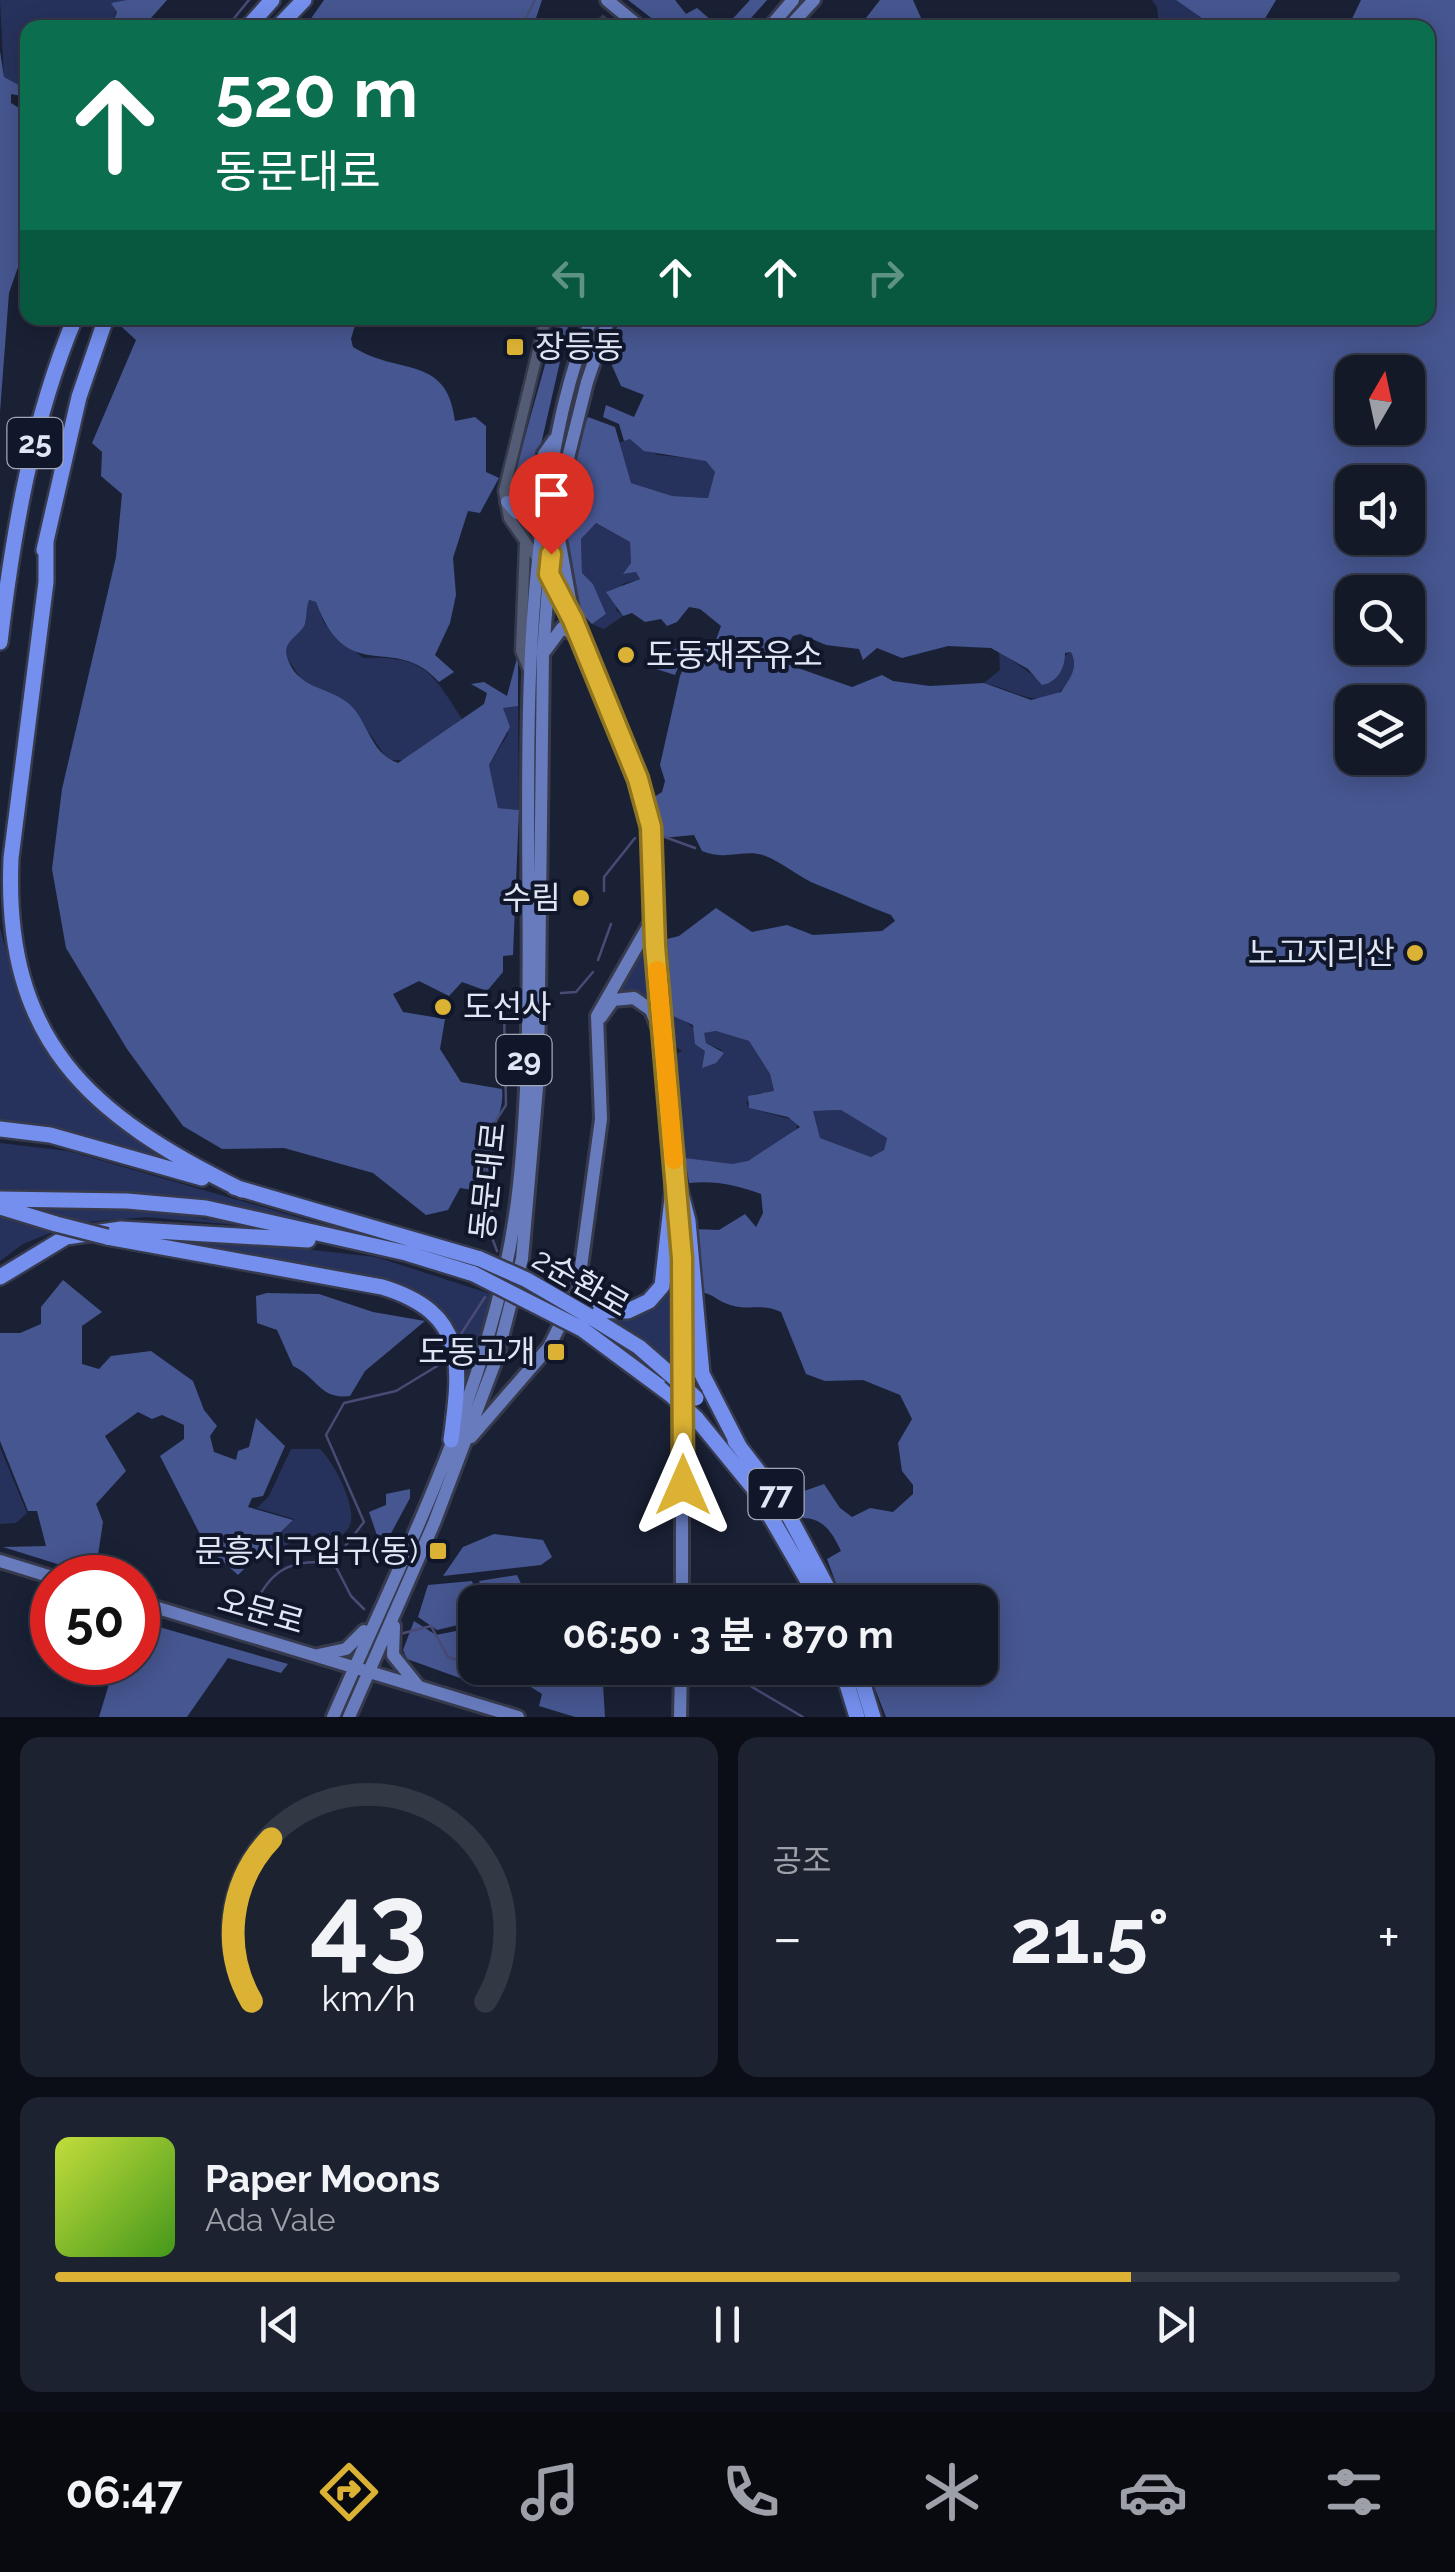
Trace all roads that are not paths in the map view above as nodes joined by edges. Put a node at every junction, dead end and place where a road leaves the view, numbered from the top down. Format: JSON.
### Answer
{"nodes":[{"id":1,"x":272,"y":0,"type":"edge"},
{"id":2,"x":304,"y":0,"type":"edge"},
{"id":3,"x":607,"y":0,"type":"edge"},
{"id":4,"x":794,"y":0,"type":"edge"},
{"id":5,"x":814,"y":0,"type":"edge"},
{"id":6,"x":254,"y":20,"type":"edge"},
{"id":7,"x":285,"y":20,"type":"edge"},
{"id":8,"x":631,"y":20,"type":"edge"},
{"id":9,"x":776,"y":20,"type":"edge"},
{"id":10,"x":795,"y":20,"type":"edge"},
{"id":11,"x":73,"y":325,"type":"edge"},
{"id":12,"x":104,"y":325,"type":"edge"},
{"id":13,"x":544,"y":325,"type":"edge"},
{"id":14,"x":590,"y":325,"type":"edge"},
{"id":15,"x":607,"y":325,"type":"edge"},
{"id":16,"x":556,"y":438,"type":"junction"},
{"id":17,"x":506,"y":502,"type":"junction"},
{"id":18,"x":556,"y":526,"type":"junction"},
{"id":19,"x":524,"y":538,"type":"junction"},
{"id":20,"x":46,"y":541,"type":"junction"},
{"id":21,"x":537,"y":558,"type":"junction"},
{"id":22,"x":549,"y":574,"type":"junction"},
{"id":23,"x":573,"y":620,"type":"junction"},
{"id":24,"x":578,"y":636,"type":"junction"},
{"id":25,"x":0,"y":642,"type":"edge"},
{"id":26,"x":543,"y":653,"type":"junction"},
{"id":27,"x":529,"y":670,"type":"junction"},
{"id":28,"x":0,"y":861,"type":"edge"},
{"id":29,"x":653,"y":918,"type":"junction"},
{"id":30,"x":594,"y":1028,"type":"junction"},
{"id":31,"x":664,"y":1041,"type":"junction"},
{"id":32,"x":0,"y":1128,"type":"edge"},
{"id":33,"x":675,"y":1171,"type":"junction"},
{"id":34,"x":242,"y":1190,"type":"junction"},
{"id":35,"x":0,"y":1199,"type":"edge"},
{"id":36,"x":0,"y":1207,"type":"edge"},
{"id":37,"x":362,"y":1244,"type":"junction"},
{"id":38,"x":477,"y":1267,"type":"junction"},
{"id":39,"x":0,"y":1278,"type":"edge"},
{"id":40,"x":586,"y":1316,"type":"junction"},
{"id":41,"x":456,"y":1444,"type":"junction"},
{"id":42,"x":739,"y":1446,"type":"junction"},
{"id":43,"x":0,"y":1561,"type":"edge"},
{"id":44,"x":30,"y":1570,"type":"edge"},
{"id":45,"x":682,"y":1585,"type":"edge"},
{"id":46,"x":810,"y":1585,"type":"edge"},
{"id":47,"x":826,"y":1585,"type":"edge"},
{"id":48,"x":397,"y":1608,"type":"junction"},
{"id":49,"x":160,"y":1609,"type":"edge"},
{"id":50,"x":380,"y":1609,"type":"junction"},
{"id":51,"x":316,"y":1656,"type":"junction"},
{"id":52,"x":354,"y":1667,"type":"junction"},
{"id":53,"x":369,"y":1672,"type":"junction"},
{"id":54,"x":681,"y":1685,"type":"edge"},
{"id":55,"x":847,"y":1685,"type":"edge"},
{"id":56,"x":863,"y":1685,"type":"edge"},
{"id":57,"x":420,"y":1688,"type":"junction"},
{"id":58,"x":333,"y":1717,"type":"edge"},
{"id":59,"x":349,"y":1717,"type":"edge"},
{"id":60,"x":518,"y":1717,"type":"edge"},
{"id":61,"x":680,"y":1717,"type":"edge"},
{"id":62,"x":857,"y":1717,"type":"edge"},
{"id":63,"x":872,"y":1717,"type":"edge"}],
"edges":[{"from":1,"to":6,"type":"highway"},
{"from":2,"to":7,"type":"highway"},
{"from":3,"to":8,"type":"main road"},
{"from":4,"to":9,"type":"main road"},
{"from":5,"to":10,"type":"main road"},
{"from":11,"to":25,"type":"highway","number":"25"},
{"from":12,"to":20,"type":"highway","number":"25"},
{"from":13,"to":17,"type":"street"},
{"from":14,"to":16,"type":"main road","name":"동문대로","number":"29"},
{"from":15,"to":18,"type":"main road","name":"동문대로","number":"29"},
{"from":16,"to":17,"type":"main road"},
{"from":16,"to":21,"type":"main road","name":"동문대로","number":"29"},
{"from":17,"to":19,"type":"street"},
{"from":18,"to":22,"type":"main road","name":"동문대로","number":"29"},
{"from":18,"to":23,"type":"main road"},
{"from":19,"to":21,"type":"street"},
{"from":19,"to":27,"type":"street"},
{"from":20,"to":28,"type":"highway","number":"25"},
{"from":20,"to":34,"type":"highway"},
{"from":21,"to":22,"type":"main road"},
{"from":21,"to":27,"type":"main road","name":"동문대로","number":"29"},
{"from":22,"to":23,"type":"main road"},
{"from":22,"to":26,"type":"main road","name":"동문대로","number":"29"},
{"from":23,"to":24,"type":"main road"},
{"from":24,"to":26,"type":"main road"},
{"from":24,"to":29,"type":"main road"},
{"from":26,"to":41,"type":"main road","name":"동문대로","number":"29"},
{"from":27,"to":41,"type":"main road","name":"동문대로","number":"29"},
{"from":29,"to":30,"type":"main road","name":"동문대로"},
{"from":29,"to":31,"type":"main road"},
{"from":30,"to":31,"type":"main road"},
{"from":30,"to":41,"type":"main road","name":"동문대로"},
{"from":31,"to":33,"type":"main road"},
{"from":32,"to":34,"type":"highway"},
{"from":33,"to":40,"type":"highway"},
{"from":33,"to":42,"type":"highway"},
{"from":33,"to":45,"type":"main road"},
{"from":34,"to":38,"type":"highway","name":"2순환로","number":"77"},
{"from":35,"to":37,"type":"highway"},
{"from":36,"to":41,"type":"highway","bridge":true},
{"from":37,"to":38,"type":"highway","name":"2순환로","number":"77"},
{"from":37,"to":39,"type":"highway"},
{"from":38,"to":40,"type":"highway","name":"2순환로","number":"77","bridge":true},
{"from":40,"to":42,"type":"highway","name":"2순환로","number":"77","bridge":true},
{"from":40,"to":46,"type":"highway","name":"2순환로","number":"77","bridge":true},
{"from":41,"to":48,"type":"main road","name":"동문대로","number":"29"},
{"from":41,"to":50,"type":"main road","name":"동문대로","number":"29"},
{"from":42,"to":47,"type":"highway","name":"2순환로","number":"77"},
{"from":43,"to":44,"type":"main road"},
{"from":48,"to":53,"type":"main road","name":"동문대로","number":"29"},
{"from":48,"to":57,"type":"main road"},
{"from":49,"to":51,"type":"main road","name":"오문로"},
{"from":50,"to":51,"type":"main road"},
{"from":50,"to":52,"type":"main road","name":"동문대로","number":"29"},
{"from":51,"to":52,"type":"main road","name":"오문로"},
{"from":52,"to":53,"type":"main road","name":"오문로"},
{"from":52,"to":58,"type":"main road","name":"동문대로","number":"29"},
{"from":53,"to":57,"type":"main road","name":"오문로"},
{"from":53,"to":59,"type":"main road","name":"동문대로","number":"29"},
{"from":54,"to":61,"type":"main road"},
{"from":55,"to":62,"type":"highway"},
{"from":56,"to":63,"type":"highway"},
{"from":57,"to":60,"type":"main road","name":"오문로"}]}
